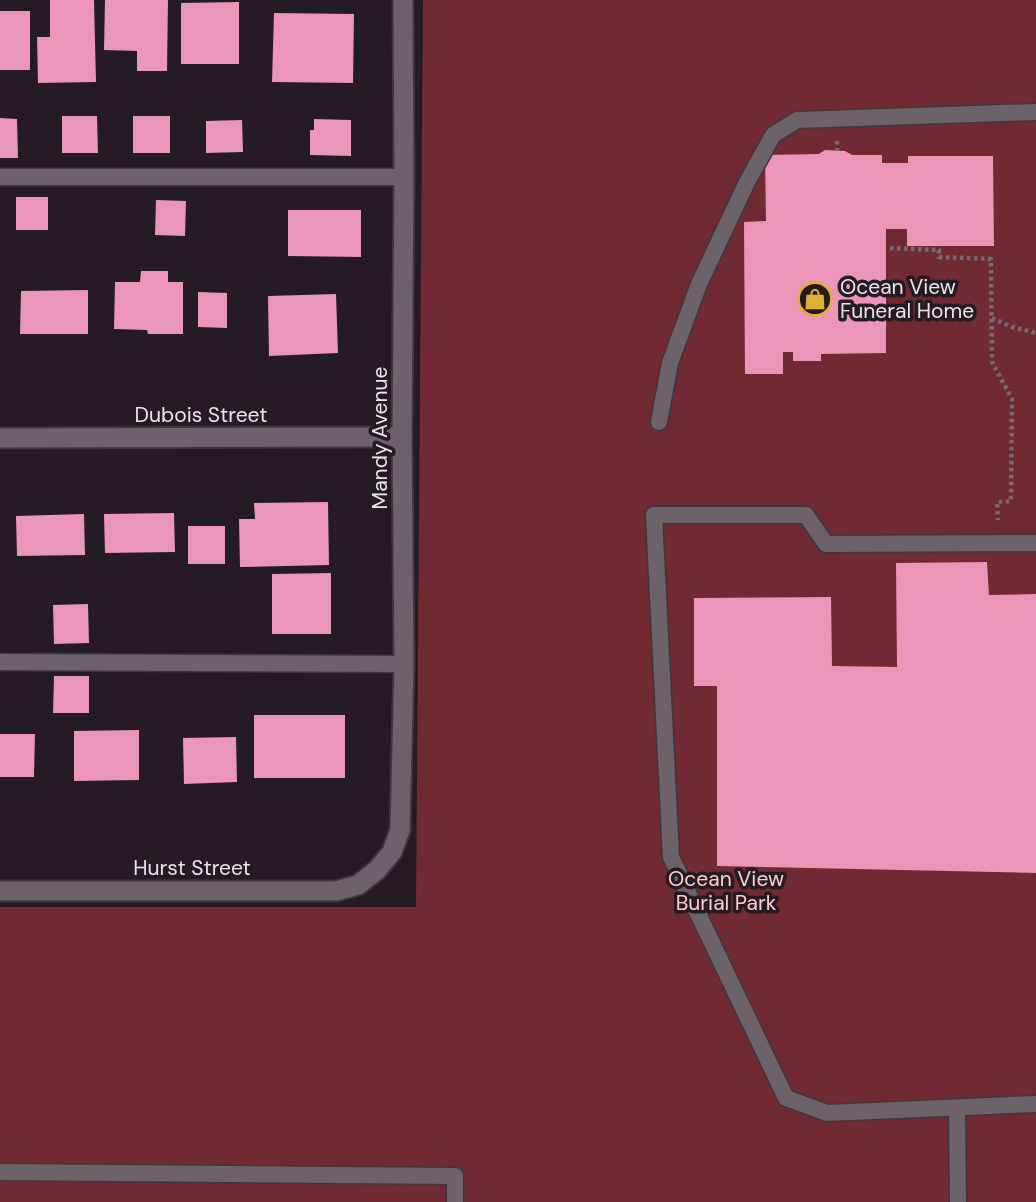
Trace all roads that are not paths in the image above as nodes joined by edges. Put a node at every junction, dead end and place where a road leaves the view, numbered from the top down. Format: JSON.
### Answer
{"nodes":[{"id":1,"x":403,"y":0,"type":"edge"},
{"id":2,"x":1036,"y":112,"type":"edge"},
{"id":3,"x":0,"y":177,"type":"edge"},
{"id":4,"x":404,"y":177,"type":"junction"},
{"id":5,"x":659,"y":422,"type":"dead end"},
{"id":6,"x":402,"y":437,"type":"junction"},
{"id":7,"x":0,"y":438,"type":"edge"},
{"id":8,"x":1036,"y":544,"type":"edge"},
{"id":9,"x":0,"y":662,"type":"edge"},
{"id":10,"x":404,"y":664,"type":"junction"},
{"id":11,"x":377,"y":870,"type":"joint"},
{"id":12,"x":0,"y":891,"type":"edge"},
{"id":13,"x":1036,"y":1104,"type":"edge"},
{"id":14,"x":957,"y":1108,"type":"junction"},
{"id":15,"x":0,"y":1172,"type":"edge"},
{"id":16,"x":455,"y":1202,"type":"edge"},
{"id":17,"x":958,"y":1202,"type":"edge"}],
"edges":[{"from":1,"to":4,"type":"street","name":"Mandy Avenue"},
{"from":2,"to":5,"type":"lane"},
{"from":3,"to":4,"type":"lane"},
{"from":4,"to":6,"type":"street","name":"Mandy Avenue"},
{"from":6,"to":7,"type":"street","name":"Dubois Street"},
{"from":6,"to":10,"type":"street","name":"Mandy Avenue"},
{"from":8,"to":14,"type":"lane"},
{"from":9,"to":10,"type":"lane"},
{"from":10,"to":11,"type":"street","name":"Mandy Avenue"},
{"from":11,"to":12,"type":"street","name":"Hurst Street"},
{"from":13,"to":14,"type":"lane"},
{"from":14,"to":17,"type":"lane"},
{"from":15,"to":16,"type":"lane"}]}
